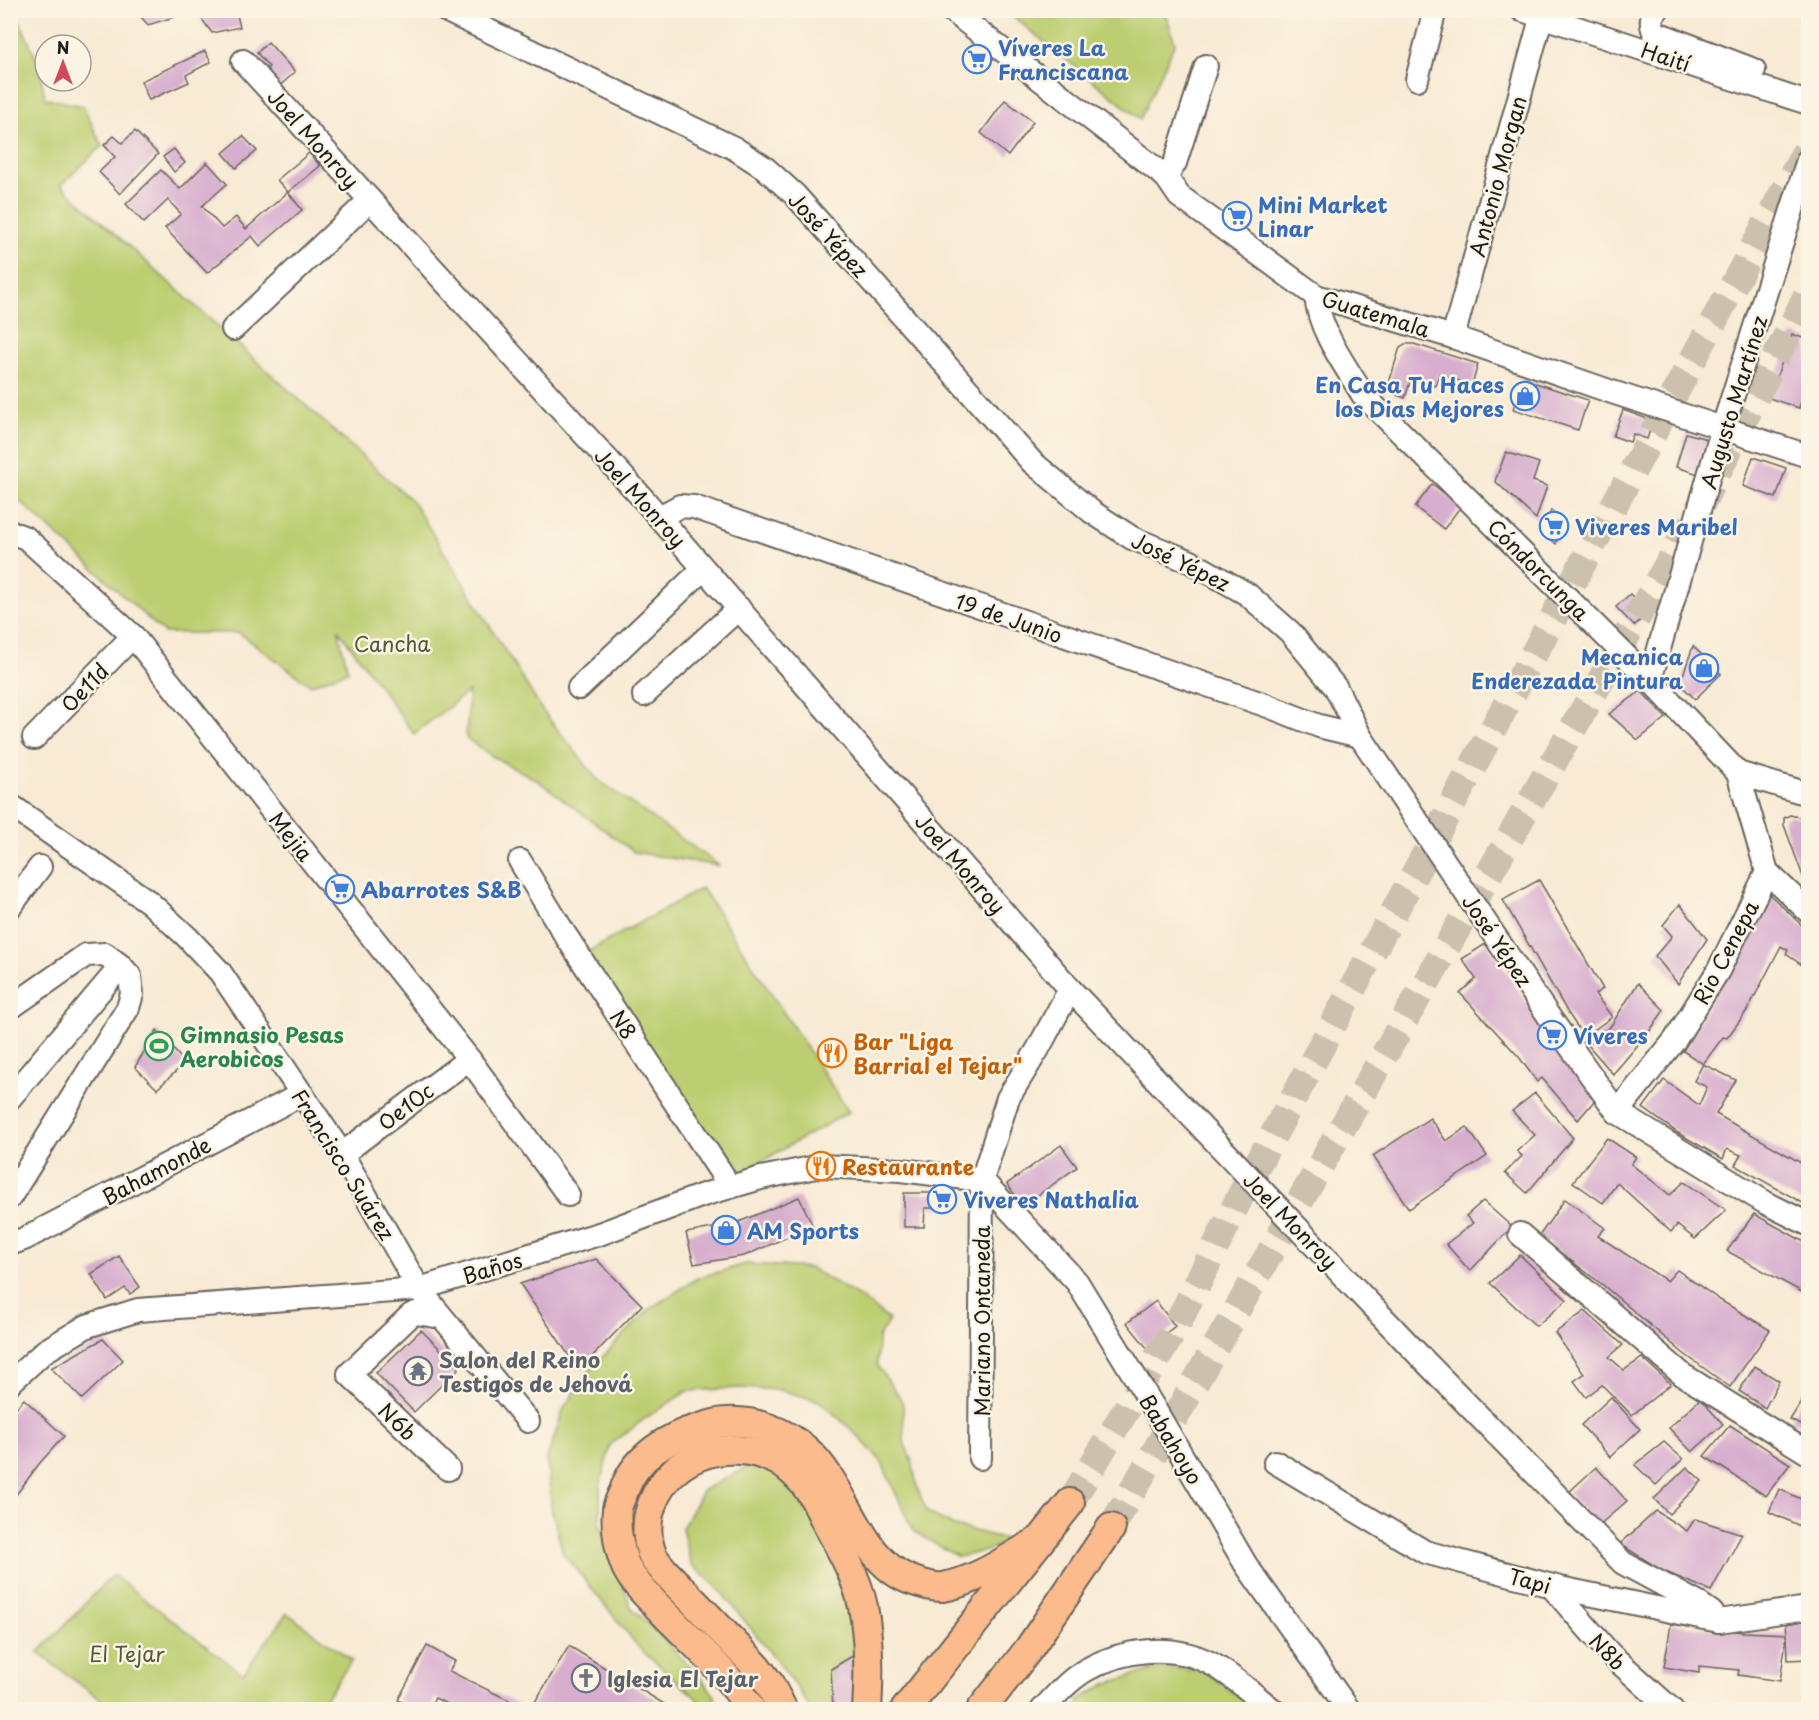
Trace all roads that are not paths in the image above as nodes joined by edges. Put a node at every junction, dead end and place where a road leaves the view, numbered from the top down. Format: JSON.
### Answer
{"nodes":[{"id":1,"x":445,"y":10,"type":"edge"},
{"id":2,"x":951,"y":10,"type":"edge"},
{"id":3,"x":1435,"y":10,"type":"edge"},
{"id":4,"x":1532,"y":13,"type":"edge"},
{"id":5,"x":1654,"y":14,"type":"edge"},
{"id":6,"x":243,"y":61,"type":"dead end"},
{"id":7,"x":1206,"y":66,"type":"dead end"},
{"id":8,"x":1417,"y":79,"type":"dead end"},
{"id":9,"x":1809,"y":91,"type":"edge"},
{"id":10,"x":1809,"y":103,"type":"edge"},
{"id":11,"x":1809,"y":160,"type":"edge"},
{"id":12,"x":1166,"y":177,"type":"junction"},
{"id":13,"x":370,"y":201,"type":"junction"},
{"id":14,"x":1316,"y":296,"type":"junction"},
{"id":15,"x":233,"y":328,"type":"dead end"},
{"id":16,"x":1453,"y":338,"type":"junction"},
{"id":17,"x":1724,"y":427,"type":"junction"},
{"id":18,"x":1809,"y":456,"type":"edge"},
{"id":19,"x":659,"y":517,"type":"junction"},
{"id":20,"x":10,"y":532,"type":"edge"},
{"id":21,"x":703,"y":569,"type":"junction"},
{"id":22,"x":739,"y":608,"type":"junction"},
{"id":23,"x":134,"y":636,"type":"junction"},
{"id":24,"x":1650,"y":680,"type":"junction"},
{"id":25,"x":579,"y":688,"type":"dead end"},
{"id":26,"x":644,"y":695,"type":"dead end"},
{"id":27,"x":1360,"y":736,"type":"junction"},
{"id":28,"x":34,"y":738,"type":"dead end"},
{"id":29,"x":1738,"y":773,"type":"junction"},
{"id":30,"x":1809,"y":794,"type":"edge"},
{"id":31,"x":10,"y":805,"type":"edge"},
{"id":32,"x":520,"y":861,"type":"dead end"},
{"id":33,"x":39,"y":867,"type":"dead end"},
{"id":34,"x":1767,"y":873,"type":"junction"},
{"id":35,"x":10,"y":907,"type":"edge"},
{"id":36,"x":1809,"y":911,"type":"edge"},
{"id":37,"x":122,"y":966,"type":"junction"},
{"id":38,"x":1070,"y":989,"type":"junction"},
{"id":39,"x":10,"y":1008,"type":"edge"},
{"id":40,"x":469,"y":1059,"type":"junction"},
{"id":41,"x":302,"y":1094,"type":"junction"},
{"id":42,"x":10,"y":1098,"type":"edge"},
{"id":43,"x":1617,"y":1112,"type":"junction"},
{"id":44,"x":342,"y":1154,"type":"junction"},
{"id":45,"x":982,"y":1180,"type":"junction"},
{"id":46,"x":728,"y":1186,"type":"junction"},
{"id":47,"x":568,"y":1195,"type":"dead end"},
{"id":48,"x":10,"y":1197,"type":"edge"},
{"id":49,"x":1809,"y":1224,"type":"edge"},
{"id":50,"x":1520,"y":1234,"type":"dead end"},
{"id":51,"x":10,"y":1245,"type":"edge"},
{"id":52,"x":419,"y":1289,"type":"junction"},
{"id":53,"x":441,"y":1317,"type":"junction"},
{"id":54,"x":10,"y":1383,"type":"edge"},
{"id":55,"x":528,"y":1421,"type":"dead end"},
{"id":56,"x":1809,"y":1453,"type":"edge"},
{"id":57,"x":980,"y":1458,"type":"dead end"},
{"id":58,"x":1275,"y":1462,"type":"dead end"},
{"id":59,"x":448,"y":1469,"type":"dead end"},
{"id":60,"x":1070,"y":1503,"type":"tunnel mouth"},
{"id":61,"x":1111,"y":1528,"type":"tunnel mouth"},
{"id":62,"x":1040,"y":1540,"type":"junction"},
{"id":63,"x":1551,"y":1586,"type":"junction"},
{"id":64,"x":1809,"y":1608,"type":"edge"},
{"id":65,"x":1719,"y":1621,"type":"junction"},
{"id":66,"x":1028,"y":1650,"type":"junction"},
{"id":67,"x":751,"y":1710,"type":"edge"},
{"id":68,"x":783,"y":1710,"type":"edge"},
{"id":69,"x":867,"y":1710,"type":"edge"},
{"id":70,"x":904,"y":1710,"type":"edge"},
{"id":71,"x":981,"y":1710,"type":"edge"},
{"id":72,"x":992,"y":1710,"type":"edge"},
{"id":73,"x":1042,"y":1710,"type":"edge"},
{"id":74,"x":1274,"y":1710,"type":"edge"},
{"id":75,"x":1349,"y":1710,"type":"edge"},
{"id":76,"x":1672,"y":1710,"type":"edge"}],
"edges":[{"from":1,"to":27,"type":"street","name":"José Yépez"},
{"from":2,"to":12,"type":"street","name":"Guatemala"},
{"from":3,"to":8,"type":"street"},
{"from":4,"to":10,"type":"street","name":"Haití"},
{"from":4,"to":16,"type":"street","name":"Antonio Morgan"},
{"from":5,"to":9,"type":"street","name":"Haití"},
{"from":6,"to":13,"type":"street","name":"Joel Monroy"},
{"from":7,"to":12,"type":"street"},
{"from":11,"to":17,"type":"street","name":"Augusto Martínez"},
{"from":12,"to":14,"type":"street","name":"Guatemala"},
{"from":13,"to":15,"type":"street"},
{"from":13,"to":19,"type":"street","name":"Joel Monroy"},
{"from":14,"to":16,"type":"street","name":"Guatemala"},
{"from":14,"to":24,"type":"street","name":"Cóndorcunga"},
{"from":16,"to":17,"type":"street","name":"Guatemala"},
{"from":17,"to":18,"type":"street","name":"Guatemala"},
{"from":17,"to":24,"type":"street","name":"Augusto Martínez"},
{"from":19,"to":21,"type":"street","name":"Joel Monroy"},
{"from":19,"to":27,"type":"street","name":"19 de Junio"},
{"from":20,"to":23,"type":"street","name":"Mejia"},
{"from":21,"to":22,"type":"street","name":"Joel Monroy"},
{"from":21,"to":25,"type":"street"},
{"from":22,"to":26,"type":"street"},
{"from":22,"to":38,"type":"street","name":"Joel Monroy"},
{"from":23,"to":28,"type":"street","name":"Oe11d"},
{"from":23,"to":40,"type":"street","name":"Mejia"},
{"from":24,"to":29,"type":"street","name":"Cóndorcunga"},
{"from":27,"to":43,"type":"street","name":"José Yépez"},
{"from":29,"to":30,"type":"street"},
{"from":29,"to":34,"type":"street"},
{"from":31,"to":41,"type":"street","name":"Francisco Suárez"},
{"from":32,"to":46,"type":"street","name":"N8"},
{"from":33,"to":35,"type":"street"},
{"from":34,"to":36,"type":"street"},
{"from":34,"to":43,"type":"street","name":"Rio Cenepa"},
{"from":37,"to":39,"type":"street"},
{"from":37,"to":42,"type":"street"},
{"from":37,"to":48,"type":"street"},
{"from":38,"to":45,"type":"street","name":"Mariano Ontaneda"},
{"from":38,"to":65,"type":"street","name":"Joel Monroy"},
{"from":40,"to":44,"type":"street","name":"Oe10c"},
{"from":40,"to":47,"type":"street","name":"Mejia"},
{"from":41,"to":44,"type":"street","name":"Francisco Suárez"},
{"from":41,"to":51,"type":"street","name":"Bahamonde"},
{"from":43,"to":49,"type":"street","name":"José Yépez"},
{"from":44,"to":52,"type":"street","name":"Francisco Suárez"},
{"from":45,"to":46,"type":"street","name":"Baños"},
{"from":45,"to":57,"type":"street","name":"Mariano Ontaneda"},
{"from":45,"to":75,"type":"street","name":"Babahoyo"},
{"from":46,"to":52,"type":"street","name":"Baños"},
{"from":50,"to":56,"type":"street"},
{"from":52,"to":53,"type":"street","name":"Francisco Suárez"},
{"from":52,"to":54,"type":"street","name":"Baños"},
{"from":53,"to":55,"type":"street","name":"Francisco Suárez"},
{"from":53,"to":59,"type":"street","name":"N6b"},
{"from":58,"to":63,"type":"street","name":"Tapi"},
{"from":60,"to":62,"type":"main road"},
{"from":61,"to":66,"type":"main road"},
{"from":62,"to":67,"type":"main road"},
{"from":62,"to":70,"type":"main road"},
{"from":63,"to":65,"type":"street","name":"Tapi"},
{"from":63,"to":76,"type":"street","name":"N8b"},
{"from":64,"to":65,"type":"street","name":"Tapi"},
{"from":66,"to":71,"type":"main road"},
{"from":66,"to":72,"type":"main road"},
{"from":68,"to":69,"type":"main road"},
{"from":73,"to":74,"type":"street"}]}
